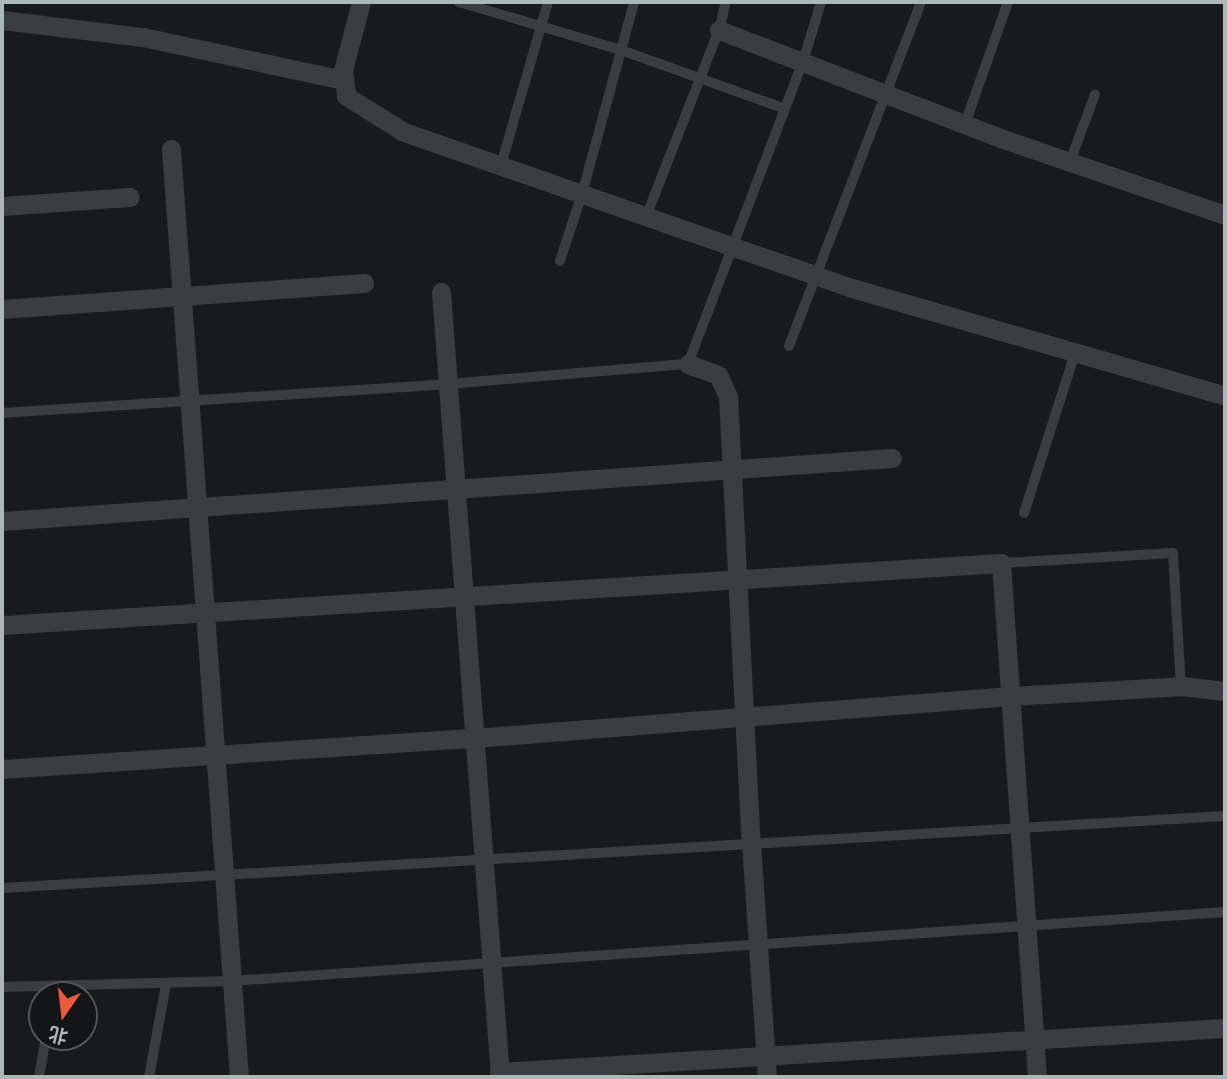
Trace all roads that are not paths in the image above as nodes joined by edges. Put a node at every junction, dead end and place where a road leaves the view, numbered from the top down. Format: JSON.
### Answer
{"nodes":[{"id":1,"x":360,"y":2,"type":"edge"},
{"id":2,"x":460,"y":2,"type":"edge"},
{"id":3,"x":548,"y":2,"type":"edge"},
{"id":4,"x":634,"y":2,"type":"edge"},
{"id":5,"x":726,"y":2,"type":"edge"},
{"id":6,"x":821,"y":2,"type":"edge"},
{"id":7,"x":921,"y":2,"type":"edge"},
{"id":8,"x":1008,"y":2,"type":"edge"},
{"id":9,"x":2,"y":20,"type":"edge"},
{"id":10,"x":542,"y":25,"type":"junction"},
{"id":11,"x":719,"y":30,"type":"junction"},
{"id":12,"x":621,"y":50,"type":"junction"},
{"id":13,"x":803,"y":62,"type":"junction"},
{"id":14,"x":699,"y":76,"type":"junction"},
{"id":15,"x":344,"y":80,"type":"junction"},
{"id":16,"x":1095,"y":94,"type":"dead end"},
{"id":17,"x":888,"y":95,"type":"junction"},
{"id":18,"x":783,"y":107,"type":"junction"},
{"id":19,"x":965,"y":124,"type":"junction"},
{"id":20,"x":171,"y":149,"type":"dead end"},
{"id":21,"x":1070,"y":162,"type":"junction"},
{"id":22,"x":501,"y":165,"type":"junction"},
{"id":23,"x":582,"y":194,"type":"junction"},
{"id":24,"x":130,"y":197,"type":"dead end"},
{"id":25,"x":2,"y":206,"type":"edge"},
{"id":26,"x":1225,"y":215,"type":"edge"},
{"id":27,"x":646,"y":217,"type":"junction"},
{"id":28,"x":732,"y":247,"type":"junction"},
{"id":29,"x":560,"y":261,"type":"dead end"},
{"id":30,"x":816,"y":276,"type":"junction"},
{"id":31,"x":364,"y":283,"type":"dead end"},
{"id":32,"x":442,"y":292,"type":"dead end"},
{"id":33,"x":181,"y":295,"type":"junction"},
{"id":34,"x":2,"y":309,"type":"edge"},
{"id":35,"x":789,"y":346,"type":"dead end"},
{"id":36,"x":1075,"y":353,"type":"junction"},
{"id":37,"x":688,"y":364,"type":"junction"},
{"id":38,"x":448,"y":384,"type":"junction"},
{"id":39,"x":1225,"y":396,"type":"edge"},
{"id":40,"x":188,"y":401,"type":"junction"},
{"id":41,"x":2,"y":413,"type":"edge"},
{"id":42,"x":892,"y":458,"type":"dead end"},
{"id":43,"x":731,"y":470,"type":"junction"},
{"id":44,"x":456,"y":489,"type":"junction"},
{"id":45,"x":196,"y":508,"type":"junction"},
{"id":46,"x":1024,"y":513,"type":"dead end"},
{"id":47,"x":2,"y":521,"type":"edge"},
{"id":48,"x":1001,"y":563,"type":"junction"},
{"id":49,"x":736,"y":579,"type":"junction"},
{"id":50,"x":464,"y":596,"type":"junction"},
{"id":51,"x":203,"y":613,"type":"junction"},
{"id":52,"x":2,"y":625,"type":"edge"},
{"id":53,"x":1181,"y":686,"type":"junction"},
{"id":54,"x":1225,"y":691,"type":"edge"},
{"id":55,"x":1010,"y":696,"type":"junction"},
{"id":56,"x":744,"y":716,"type":"junction"},
{"id":57,"x":474,"y":738,"type":"junction"},
{"id":58,"x":213,"y":755,"type":"junction"},
{"id":59,"x":2,"y":769,"type":"edge"},
{"id":60,"x":1225,"y":816,"type":"edge"},
{"id":61,"x":1019,"y":827,"type":"junction"},
{"id":62,"x":751,"y":843,"type":"junction"},
{"id":63,"x":483,"y":859,"type":"junction"},
{"id":64,"x":223,"y":874,"type":"junction"},
{"id":65,"x":2,"y":888,"type":"edge"},
{"id":66,"x":1225,"y":912,"type":"edge"},
{"id":67,"x":1026,"y":925,"type":"junction"},
{"id":68,"x":757,"y":944,"type":"junction"},
{"id":69,"x":491,"y":963,"type":"junction"},
{"id":70,"x":232,"y":981,"type":"junction"},
{"id":71,"x":166,"y":984,"type":"junction"},
{"id":72,"x":2,"y":987,"type":"edge"},
{"id":73,"x":98,"y":988,"type":"edge"},
{"id":74,"x":28,"y":989,"type":"edge"},
{"id":75,"x":1225,"y":1028,"type":"edge"},
{"id":76,"x":1035,"y":1038,"type":"junction"},
{"id":77,"x":44,"y":1051,"type":"edge"},
{"id":78,"x":766,"y":1055,"type":"junction"},
{"id":79,"x":499,"y":1075,"type":"edge"},
{"id":80,"x":39,"y":1077,"type":"edge"},
{"id":81,"x":149,"y":1077,"type":"edge"},
{"id":82,"x":239,"y":1077,"type":"edge"},
{"id":83,"x":767,"y":1077,"type":"edge"},
{"id":84,"x":1037,"y":1077,"type":"edge"}],
"edges":[{"from":1,"to":15,"type":"street"},
{"from":2,"to":10,"type":"lane"},
{"from":3,"to":10,"type":"lane"},
{"from":4,"to":12,"type":"lane"},
{"from":5,"to":11,"type":"lane"},
{"from":6,"to":13,"type":"lane"},
{"from":7,"to":17,"type":"lane"},
{"from":8,"to":19,"type":"lane"},
{"from":9,"to":15,"type":"street"},
{"from":10,"to":12,"type":"lane"},
{"from":10,"to":22,"type":"lane"},
{"from":11,"to":13,"type":"street"},
{"from":11,"to":14,"type":"lane"},
{"from":12,"to":14,"type":"lane"},
{"from":12,"to":23,"type":"lane"},
{"from":13,"to":17,"type":"street"},
{"from":13,"to":18,"type":"lane"},
{"from":14,"to":18,"type":"lane"},
{"from":14,"to":27,"type":"lane"},
{"from":15,"to":22,"type":"street"},
{"from":16,"to":21,"type":"lane"},
{"from":17,"to":19,"type":"street"},
{"from":17,"to":30,"type":"lane"},
{"from":18,"to":28,"type":"lane"},
{"from":19,"to":21,"type":"street"},
{"from":20,"to":33,"type":"street"},
{"from":21,"to":26,"type":"street"},
{"from":22,"to":23,"type":"street"},
{"from":23,"to":27,"type":"street"},
{"from":23,"to":29,"type":"lane"},
{"from":24,"to":25,"type":"street"},
{"from":27,"to":28,"type":"street"},
{"from":28,"to":30,"type":"street"},
{"from":28,"to":37,"type":"lane"},
{"from":30,"to":35,"type":"lane"},
{"from":30,"to":36,"type":"street"},
{"from":31,"to":33,"type":"street"},
{"from":32,"to":38,"type":"street"},
{"from":33,"to":34,"type":"street"},
{"from":33,"to":40,"type":"street"},
{"from":36,"to":39,"type":"street"},
{"from":36,"to":46,"type":"lane"},
{"from":37,"to":38,"type":"lane"},
{"from":37,"to":43,"type":"street"},
{"from":38,"to":40,"type":"lane"},
{"from":38,"to":44,"type":"street"},
{"from":40,"to":41,"type":"lane"},
{"from":40,"to":45,"type":"street"},
{"from":42,"to":43,"type":"street"},
{"from":43,"to":44,"type":"street"},
{"from":43,"to":49,"type":"street"},
{"from":44,"to":45,"type":"street"},
{"from":44,"to":50,"type":"street"},
{"from":45,"to":47,"type":"street"},
{"from":45,"to":51,"type":"street"},
{"from":48,"to":49,"type":"street"},
{"from":48,"to":53,"type":"lane"},
{"from":48,"to":55,"type":"street"},
{"from":49,"to":50,"type":"street"},
{"from":49,"to":56,"type":"street"},
{"from":50,"to":51,"type":"street"},
{"from":50,"to":57,"type":"street"},
{"from":51,"to":52,"type":"street"},
{"from":51,"to":58,"type":"street"},
{"from":53,"to":54,"type":"street"},
{"from":53,"to":55,"type":"street"},
{"from":55,"to":56,"type":"street"},
{"from":55,"to":61,"type":"street"},
{"from":56,"to":57,"type":"street"},
{"from":56,"to":62,"type":"street"},
{"from":57,"to":58,"type":"street"},
{"from":57,"to":63,"type":"street"},
{"from":58,"to":59,"type":"street"},
{"from":58,"to":64,"type":"street"},
{"from":60,"to":61,"type":"lane"},
{"from":61,"to":62,"type":"lane"},
{"from":61,"to":67,"type":"street"},
{"from":62,"to":63,"type":"lane"},
{"from":62,"to":68,"type":"street"},
{"from":63,"to":64,"type":"lane"},
{"from":63,"to":69,"type":"street"},
{"from":64,"to":65,"type":"lane"},
{"from":64,"to":70,"type":"street"},
{"from":66,"to":67,"type":"lane"},
{"from":67,"to":68,"type":"lane"},
{"from":67,"to":76,"type":"street"},
{"from":68,"to":69,"type":"lane"},
{"from":68,"to":78,"type":"street"},
{"from":69,"to":70,"type":"lane"},
{"from":69,"to":79,"type":"street"},
{"from":70,"to":71,"type":"lane"},
{"from":70,"to":82,"type":"street"},
{"from":71,"to":73,"type":"lane"},
{"from":71,"to":81,"type":"lane"},
{"from":72,"to":74,"type":"lane"},
{"from":75,"to":76,"type":"street"},
{"from":76,"to":78,"type":"street"},
{"from":76,"to":84,"type":"street"},
{"from":77,"to":80,"type":"lane"},
{"from":78,"to":79,"type":"street"},
{"from":78,"to":83,"type":"street"}]}
